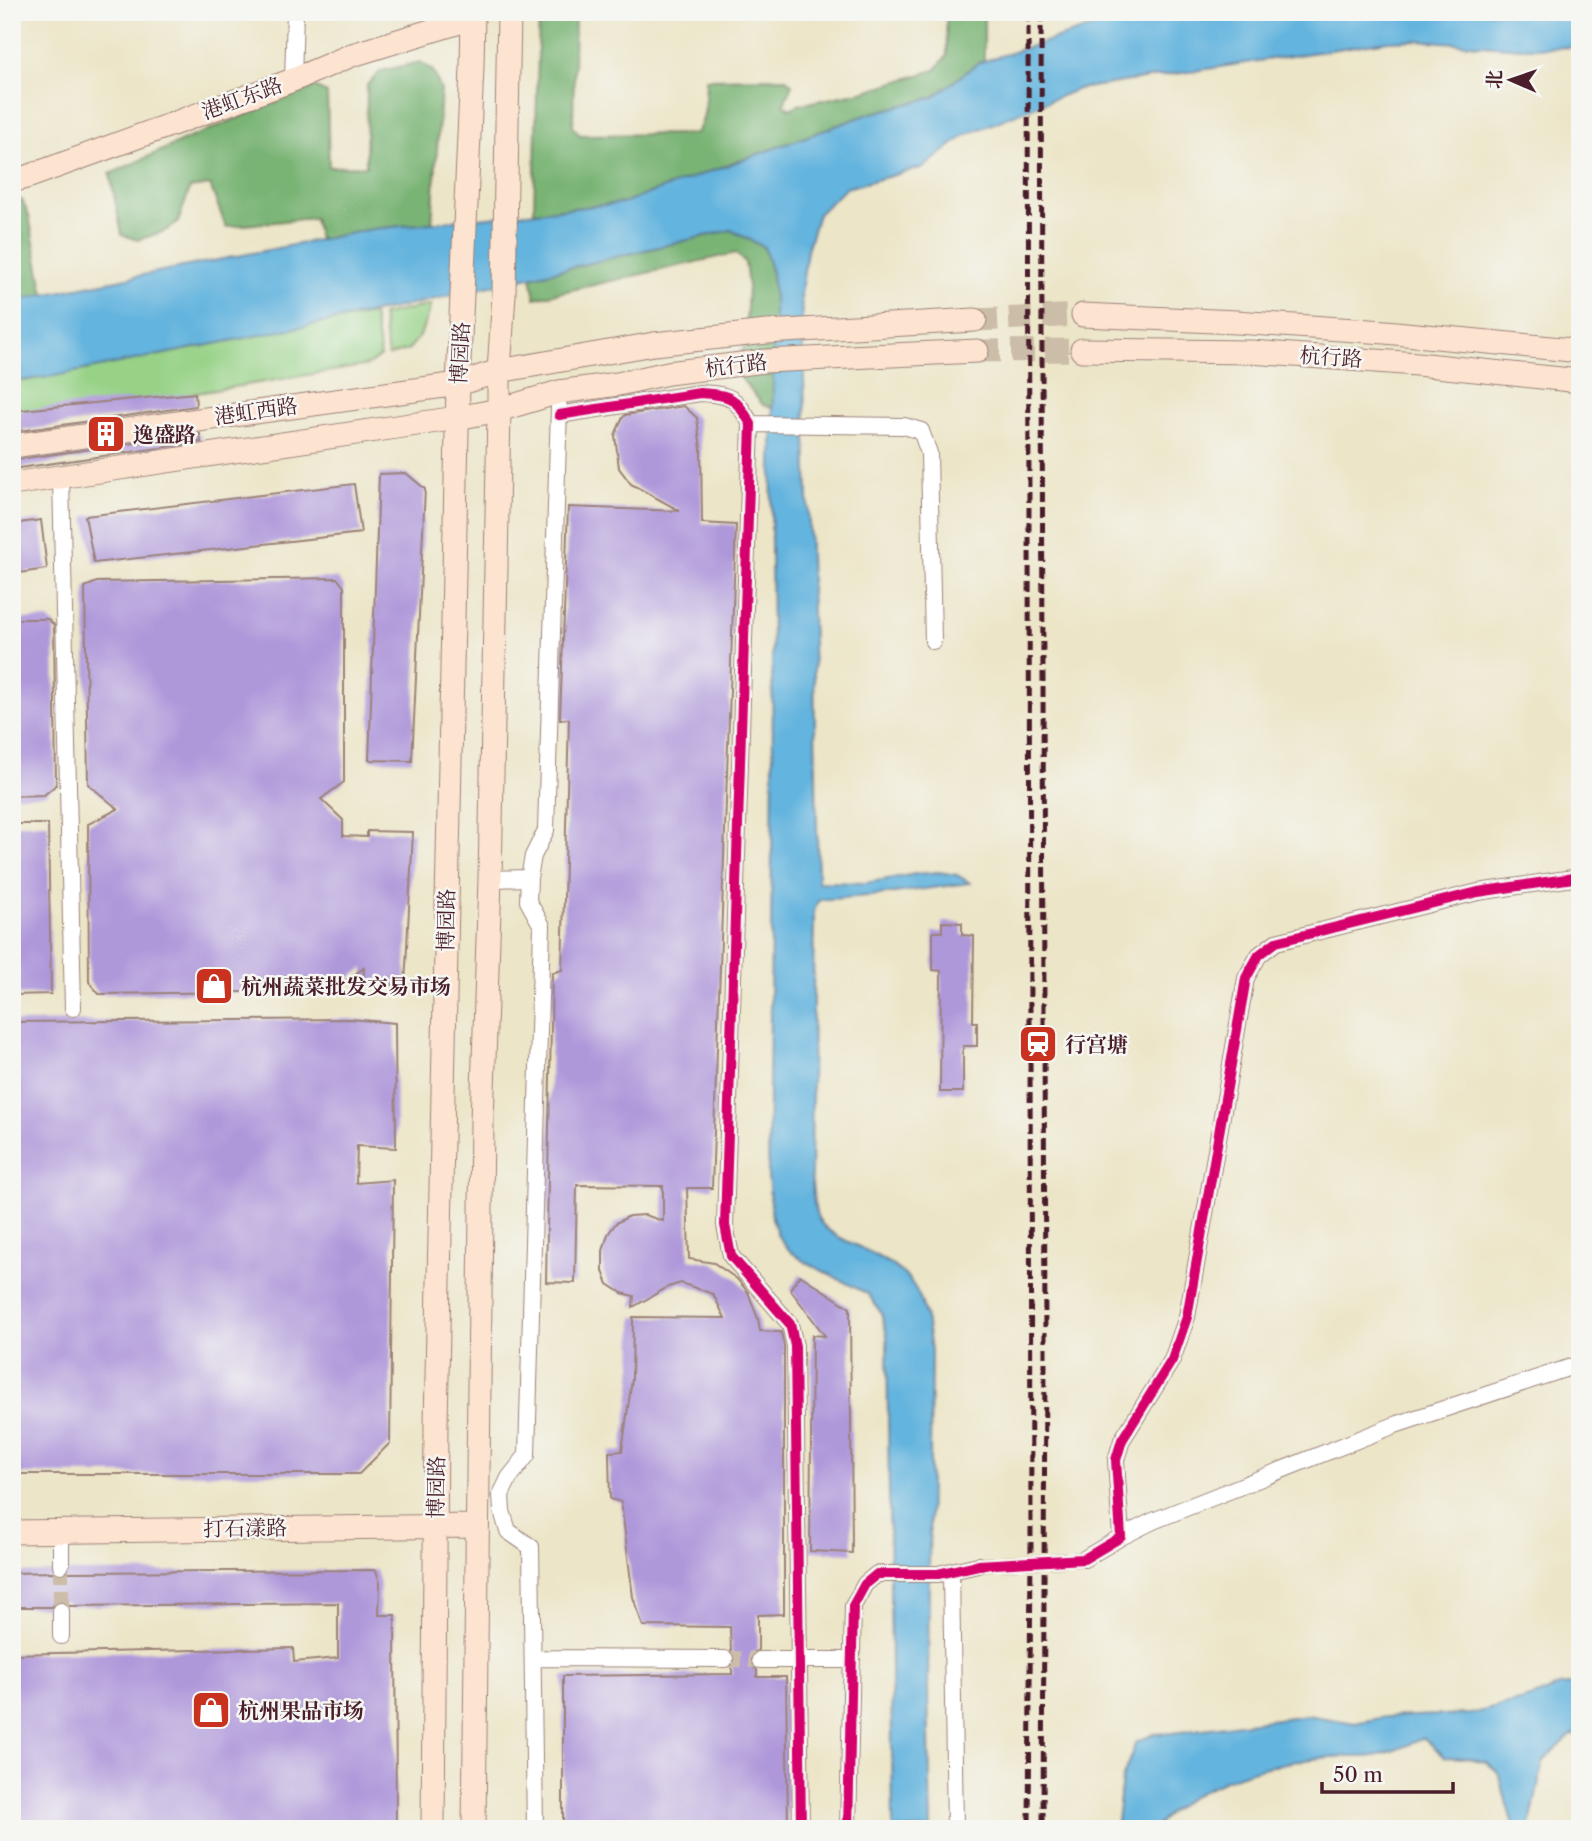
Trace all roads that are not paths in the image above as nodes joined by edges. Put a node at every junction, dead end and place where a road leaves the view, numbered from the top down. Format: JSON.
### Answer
{"nodes":[{"id":1,"x":295,"y":12,"type":"edge"},
{"id":2,"x":509,"y":12,"type":"edge"},
{"id":3,"x":473,"y":15,"type":"edge"},
{"id":4,"x":293,"y":80,"type":"junction"},
{"id":5,"x":12,"y":181,"type":"edge"},
{"id":6,"x":1083,"y":315,"type":"tunnel mouth"},
{"id":7,"x":975,"y":320,"type":"tunnel mouth"},
{"id":8,"x":1082,"y":350,"type":"tunnel mouth"},
{"id":9,"x":1572,"y":350,"type":"dead end"},
{"id":10,"x":976,"y":351,"type":"tunnel mouth"},
{"id":11,"x":499,"y":371,"type":"junction"},
{"id":12,"x":1580,"y":381,"type":"edge"},
{"id":13,"x":458,"y":384,"type":"junction"},
{"id":14,"x":559,"y":403,"type":"junction"},
{"id":15,"x":499,"y":410,"type":"junction"},
{"id":16,"x":457,"y":418,"type":"junction"},
{"id":17,"x":751,"y":424,"type":"junction"},
{"id":18,"x":12,"y":446,"type":"edge"},
{"id":19,"x":61,"y":477,"type":"junction"},
{"id":20,"x":12,"y":484,"type":"edge"},
{"id":21,"x":933,"y":640,"type":"dead end"},
{"id":22,"x":1580,"y":877,"type":"edge"},
{"id":23,"x":529,"y":878,"type":"junction"},
{"id":24,"x":490,"y":879,"type":"junction"},
{"id":25,"x":73,"y":1008,"type":"dead end"},
{"id":26,"x":1580,"y":1364,"type":"edge"},
{"id":27,"x":501,"y":1495,"type":"junction"},
{"id":28,"x":477,"y":1501,"type":"junction"},
{"id":29,"x":435,"y":1525,"type":"junction"},
{"id":30,"x":477,"y":1526,"type":"junction"},
{"id":31,"x":61,"y":1531,"type":"junction"},
{"id":32,"x":12,"y":1532,"type":"edge"},
{"id":33,"x":1121,"y":1537,"type":"junction"},
{"id":34,"x":1084,"y":1559,"type":"tunnel mouth"},
{"id":35,"x":61,"y":1565,"type":"tunnel mouth"},
{"id":36,"x":978,"y":1565,"type":"tunnel mouth"},
{"id":37,"x":944,"y":1573,"type":"junction"},
{"id":38,"x":61,"y":1611,"type":"tunnel mouth"},
{"id":39,"x":61,"y":1636,"type":"dead end"},
{"id":40,"x":533,"y":1658,"type":"junction"},
{"id":41,"x":725,"y":1659,"type":"tunnel mouth"},
{"id":42,"x":760,"y":1660,"type":"tunnel mouth"},
{"id":43,"x":799,"y":1660,"type":"junction"},
{"id":44,"x":852,"y":1660,"type":"junction"},
{"id":45,"x":433,"y":1829,"type":"edge"},
{"id":46,"x":474,"y":1829,"type":"edge"},
{"id":47,"x":535,"y":1829,"type":"edge"},
{"id":48,"x":801,"y":1829,"type":"edge"},
{"id":49,"x":848,"y":1829,"type":"edge"},
{"id":50,"x":955,"y":1829,"type":"edge"}],
"edges":[{"from":1,"to":4,"type":"street"},
{"from":2,"to":11,"type":"main road","name":"博园路"},
{"from":3,"to":4,"type":"main road","name":"港虹东路"},
{"from":3,"to":13,"type":"main road","name":"博园路"},
{"from":4,"to":5,"type":"main road","name":"港虹东路"},
{"from":6,"to":9,"type":"main road","name":"杭行路"},
{"from":7,"to":11,"type":"main road","name":"杭行路"},
{"from":8,"to":12,"type":"main road","name":"杭行路"},
{"from":10,"to":14,"type":"main road","name":"杭行路"},
{"from":11,"to":13,"type":"main road","name":"港虹西路"},
{"from":11,"to":15,"type":"main road","name":"博园路"},
{"from":13,"to":16,"type":"main road","name":"博园路"},
{"from":13,"to":18,"type":"main road","name":"港虹西路"},
{"from":14,"to":15,"type":"main road","name":"杭行路"},
{"from":14,"to":17,"type":"street"},
{"from":14,"to":23,"type":"street"},
{"from":15,"to":16,"type":"main road","name":"港虹西路"},
{"from":15,"to":24,"type":"main road","name":"博园路"},
{"from":16,"to":19,"type":"main road","name":"港虹西路"},
{"from":16,"to":29,"type":"main road","name":"博园路"},
{"from":17,"to":21,"type":"street"},
{"from":17,"to":43,"type":"street"},
{"from":19,"to":20,"type":"main road","name":"港虹西路"},
{"from":19,"to":25,"type":"street"},
{"from":22,"to":33,"type":"street"},
{"from":23,"to":24,"type":"street"},
{"from":23,"to":27,"type":"street"},
{"from":24,"to":28,"type":"main road","name":"博园路"},
{"from":26,"to":33,"type":"street"},
{"from":27,"to":28,"type":"street"},
{"from":27,"to":40,"type":"street"},
{"from":28,"to":30,"type":"main road","name":"博园路"},
{"from":29,"to":30,"type":"main road","name":"打石漾路"},
{"from":29,"to":31,"type":"main road","name":"打石漾路"},
{"from":29,"to":45,"type":"main road","name":"博园路"},
{"from":30,"to":46,"type":"main road","name":"博园路"},
{"from":31,"to":32,"type":"main road","name":"打石漾路"},
{"from":31,"to":35,"type":"street"},
{"from":33,"to":34,"type":"street"},
{"from":36,"to":37,"type":"street"},
{"from":37,"to":44,"type":"street"},
{"from":37,"to":50,"type":"street"},
{"from":38,"to":39,"type":"street"},
{"from":40,"to":41,"type":"street"},
{"from":40,"to":47,"type":"street"},
{"from":42,"to":43,"type":"street"},
{"from":43,"to":44,"type":"street"},
{"from":43,"to":48,"type":"street"},
{"from":44,"to":49,"type":"street"}]}
